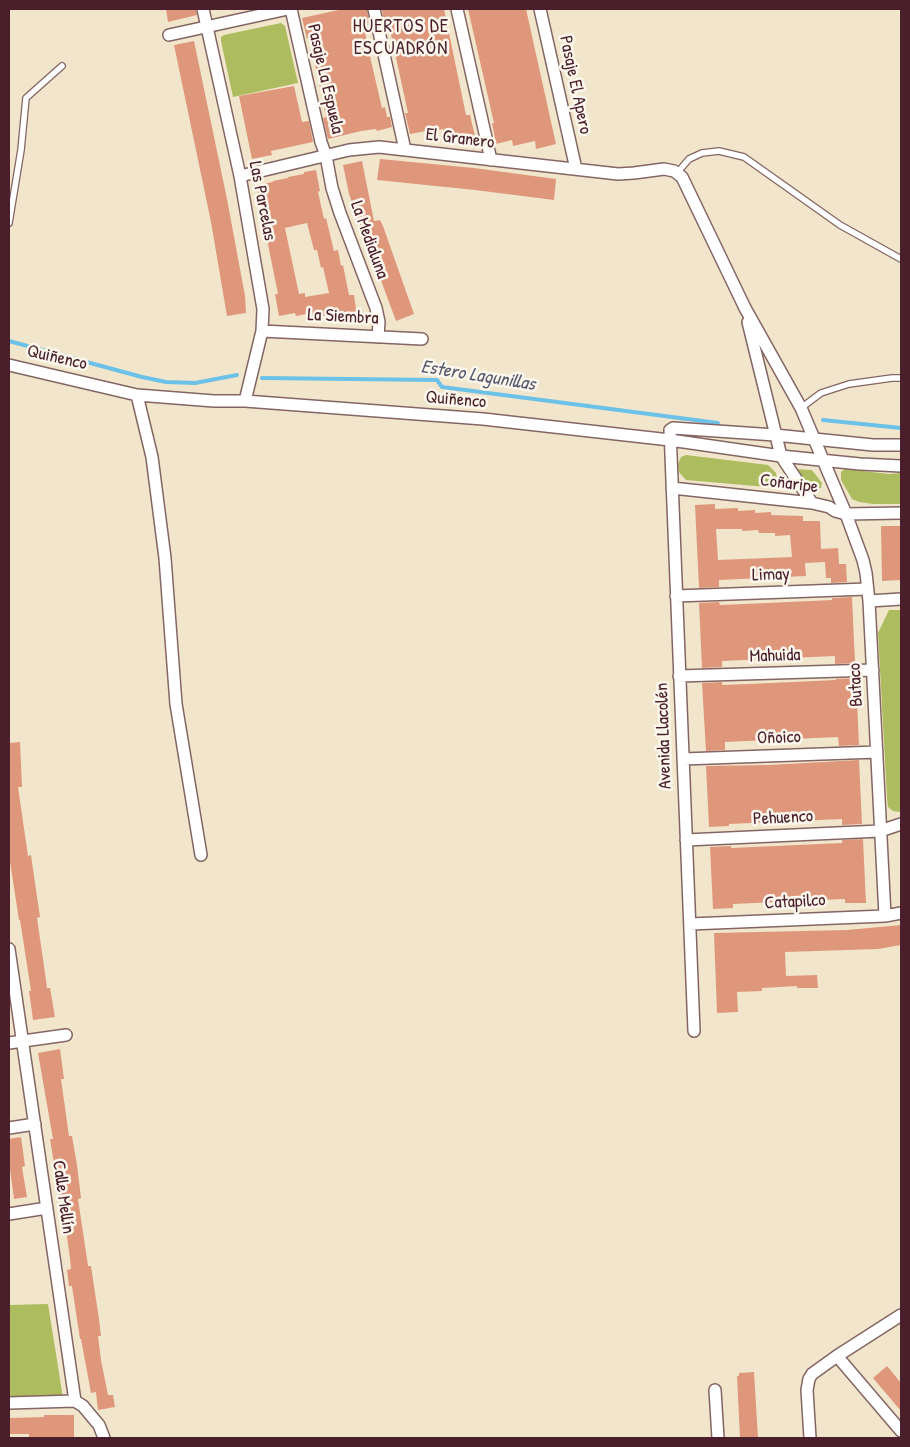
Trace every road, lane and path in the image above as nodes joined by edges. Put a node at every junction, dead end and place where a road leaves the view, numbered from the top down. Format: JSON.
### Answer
{"nodes":[{"id":1,"x":204,"y":9,"type":"edge"},
{"id":2,"x":290,"y":9,"type":"edge"},
{"id":3,"x":374,"y":9,"type":"edge"},
{"id":4,"x":457,"y":9,"type":"edge"},
{"id":5,"x":540,"y":9,"type":"edge"},
{"id":6,"x":208,"y":27,"type":"junction"},
{"id":7,"x":169,"y":35,"type":"dead end"},
{"id":8,"x":62,"y":66,"type":"dead end"},
{"id":9,"x":406,"y":150,"type":"junction"},
{"id":10,"x":326,"y":156,"type":"junction"},
{"id":11,"x":491,"y":160,"type":"junction"},
{"id":12,"x":576,"y":169,"type":"junction"},
{"id":13,"x":678,"y":172,"type":"junction"},
{"id":14,"x":240,"y":176,"type":"junction"},
{"id":15,"x":9,"y":223,"type":"edge"},
{"id":16,"x":901,"y":259,"type":"edge"},
{"id":17,"x":745,"y":308,"type":"junction"},
{"id":18,"x":262,"y":331,"type":"junction"},
{"id":19,"x":378,"y":337,"type":"junction"},
{"id":20,"x":422,"y":339,"type":"dead end"},
{"id":21,"x":9,"y":365,"type":"edge"},
{"id":22,"x":901,"y":378,"type":"edge"},
{"id":23,"x":137,"y":396,"type":"junction"},
{"id":24,"x":245,"y":401,"type":"junction"},
{"id":25,"x":801,"y":408,"type":"junction"},
{"id":26,"x":775,"y":435,"type":"junction"},
{"id":27,"x":670,"y":440,"type":"junction"},
{"id":28,"x":814,"y":440,"type":"junction"},
{"id":29,"x":901,"y":445,"type":"edge"},
{"id":30,"x":781,"y":456,"type":"junction"},
{"id":31,"x":823,"y":459,"type":"junction"},
{"id":32,"x":901,"y":466,"type":"edge"},
{"id":33,"x":672,"y":488,"type":"junction"},
{"id":34,"x":812,"y":503,"type":"junction"},
{"id":35,"x":901,"y":512,"type":"edge"},
{"id":36,"x":846,"y":514,"type":"junction"},
{"id":37,"x":868,"y":589,"type":"junction"},
{"id":38,"x":676,"y":596,"type":"junction"},
{"id":39,"x":901,"y":599,"type":"edge"},
{"id":40,"x":868,"y":601,"type":"junction"},
{"id":41,"x":873,"y":670,"type":"junction"},
{"id":42,"x":680,"y":676,"type":"junction"},
{"id":43,"x":877,"y":752,"type":"junction"},
{"id":44,"x":683,"y":759,"type":"junction"},
{"id":45,"x":901,"y":824,"type":"edge"},
{"id":46,"x":880,"y":831,"type":"junction"},
{"id":47,"x":686,"y":840,"type":"junction"},
{"id":48,"x":201,"y":854,"type":"dead end"},
{"id":49,"x":901,"y":913,"type":"edge"},
{"id":50,"x":885,"y":916,"type":"junction"},
{"id":51,"x":690,"y":924,"type":"junction"},
{"id":52,"x":9,"y":954,"type":"edge"},
{"id":53,"x":694,"y":1031,"type":"dead end"},
{"id":54,"x":66,"y":1035,"type":"dead end"},
{"id":55,"x":22,"y":1041,"type":"junction"},
{"id":56,"x":9,"y":1043,"type":"edge"},
{"id":57,"x":35,"y":1124,"type":"junction"},
{"id":58,"x":9,"y":1128,"type":"edge"},
{"id":59,"x":47,"y":1208,"type":"junction"},
{"id":60,"x":9,"y":1214,"type":"edge"},
{"id":61,"x":901,"y":1315,"type":"edge"},
{"id":62,"x":838,"y":1356,"type":"junction"},
{"id":63,"x":716,"y":1390,"type":"dead end"},
{"id":64,"x":75,"y":1401,"type":"junction"},
{"id":65,"x":9,"y":1403,"type":"edge"},
{"id":66,"x":901,"y":1431,"type":"edge"},
{"id":67,"x":104,"y":1438,"type":"edge"},
{"id":68,"x":718,"y":1438,"type":"edge"},
{"id":69,"x":810,"y":1438,"type":"edge"}],
"edges":[{"from":1,"to":6,"type":"street","name":"Las Parcelas"},
{"from":2,"to":6,"type":"street"},
{"from":2,"to":10,"type":"street","name":"Pasaje La Espuela"},
{"from":3,"to":9,"type":"street"},
{"from":4,"to":11,"type":"street"},
{"from":5,"to":12,"type":"street","name":"Pasaje El Apero"},
{"from":6,"to":7,"type":"street"},
{"from":6,"to":14,"type":"street","name":"Las Parcelas"},
{"from":8,"to":15,"type":"lane"},
{"from":9,"to":10,"type":"street","name":"El Granero"},
{"from":9,"to":11,"type":"street","name":"El Granero"},
{"from":10,"to":14,"type":"street","name":"El Granero"},
{"from":10,"to":19,"type":"street","name":"La Medialuna"},
{"from":11,"to":12,"type":"street","name":"El Granero"},
{"from":12,"to":13,"type":"street","name":"El Granero"},
{"from":13,"to":16,"type":"lane"},
{"from":13,"to":17,"type":"street"},
{"from":14,"to":18,"type":"street","name":"Las Parcelas"},
{"from":17,"to":25,"type":"street","name":"Butaco"},
{"from":17,"to":26,"type":"street"},
{"from":18,"to":19,"type":"street","name":"La Siembra"},
{"from":18,"to":24,"type":"street","name":"Las Parcelas"},
{"from":19,"to":20,"type":"street","name":"La Siembra"},
{"from":21,"to":23,"type":"street","name":"Quiñenco"},
{"from":22,"to":25,"type":"lane"},
{"from":23,"to":24,"type":"street","name":"Quiñenco"},
{"from":23,"to":48,"type":"street"},
{"from":24,"to":27,"type":"street","name":"Quiñenco"},
{"from":25,"to":28,"type":"street","name":"Butaco"},
{"from":26,"to":27,"type":"street"},
{"from":26,"to":28,"type":"street"},
{"from":26,"to":30,"type":"street"},
{"from":27,"to":30,"type":"street","name":"Quiñenco"},
{"from":27,"to":33,"type":"street","name":"Avenida Llacolén"},
{"from":28,"to":29,"type":"street"},
{"from":28,"to":31,"type":"street","name":"Butaco"},
{"from":30,"to":31,"type":"street","name":"Quiñenco"},
{"from":30,"to":34,"type":"street"},
{"from":31,"to":32,"type":"street","name":"Quiñenco"},
{"from":31,"to":36,"type":"street","name":"Butaco"},
{"from":33,"to":34,"type":"street","name":"Coñaripe"},
{"from":33,"to":38,"type":"street","name":"Avenida Llacolén"},
{"from":34,"to":36,"type":"street","name":"Coñaripe"},
{"from":35,"to":36,"type":"street","name":"Coñaripe"},
{"from":36,"to":37,"type":"street","name":"Butaco"},
{"from":37,"to":38,"type":"street","name":"Limay"},
{"from":37,"to":40,"type":"street","name":"Butaco"},
{"from":38,"to":42,"type":"street","name":"Avenida Llacolén"},
{"from":39,"to":40,"type":"street"},
{"from":40,"to":41,"type":"street","name":"Butaco"},
{"from":41,"to":42,"type":"street","name":"Mahuida"},
{"from":41,"to":43,"type":"street","name":"Butaco"},
{"from":42,"to":44,"type":"street","name":"Avenida Llacolén"},
{"from":43,"to":44,"type":"street","name":"Oñoico"},
{"from":43,"to":46,"type":"street","name":"Butaco"},
{"from":44,"to":47,"type":"street","name":"Avenida Llacolén"},
{"from":45,"to":46,"type":"street","name":"Pehuenco"},
{"from":46,"to":47,"type":"street","name":"Pehuenco"},
{"from":46,"to":50,"type":"street","name":"Butaco"},
{"from":47,"to":51,"type":"street","name":"Avenida Llacolén"},
{"from":49,"to":50,"type":"street","name":"Catapilco"},
{"from":50,"to":51,"type":"street","name":"Catapilco"},
{"from":51,"to":53,"type":"street","name":"Avenida Llacolén"},
{"from":52,"to":55,"type":"street","name":"Calle Mellín"},
{"from":54,"to":55,"type":"street"},
{"from":55,"to":56,"type":"street"},
{"from":55,"to":57,"type":"street","name":"Calle Mellín"},
{"from":57,"to":58,"type":"street"},
{"from":57,"to":59,"type":"street","name":"Calle Mellín"},
{"from":59,"to":60,"type":"street"},
{"from":59,"to":64,"type":"street","name":"Calle Mellín"},
{"from":61,"to":62,"type":"street"},
{"from":62,"to":66,"type":"street"},
{"from":62,"to":69,"type":"street"},
{"from":63,"to":68,"type":"street"},
{"from":64,"to":65,"type":"street"},
{"from":64,"to":67,"type":"street"}]}
